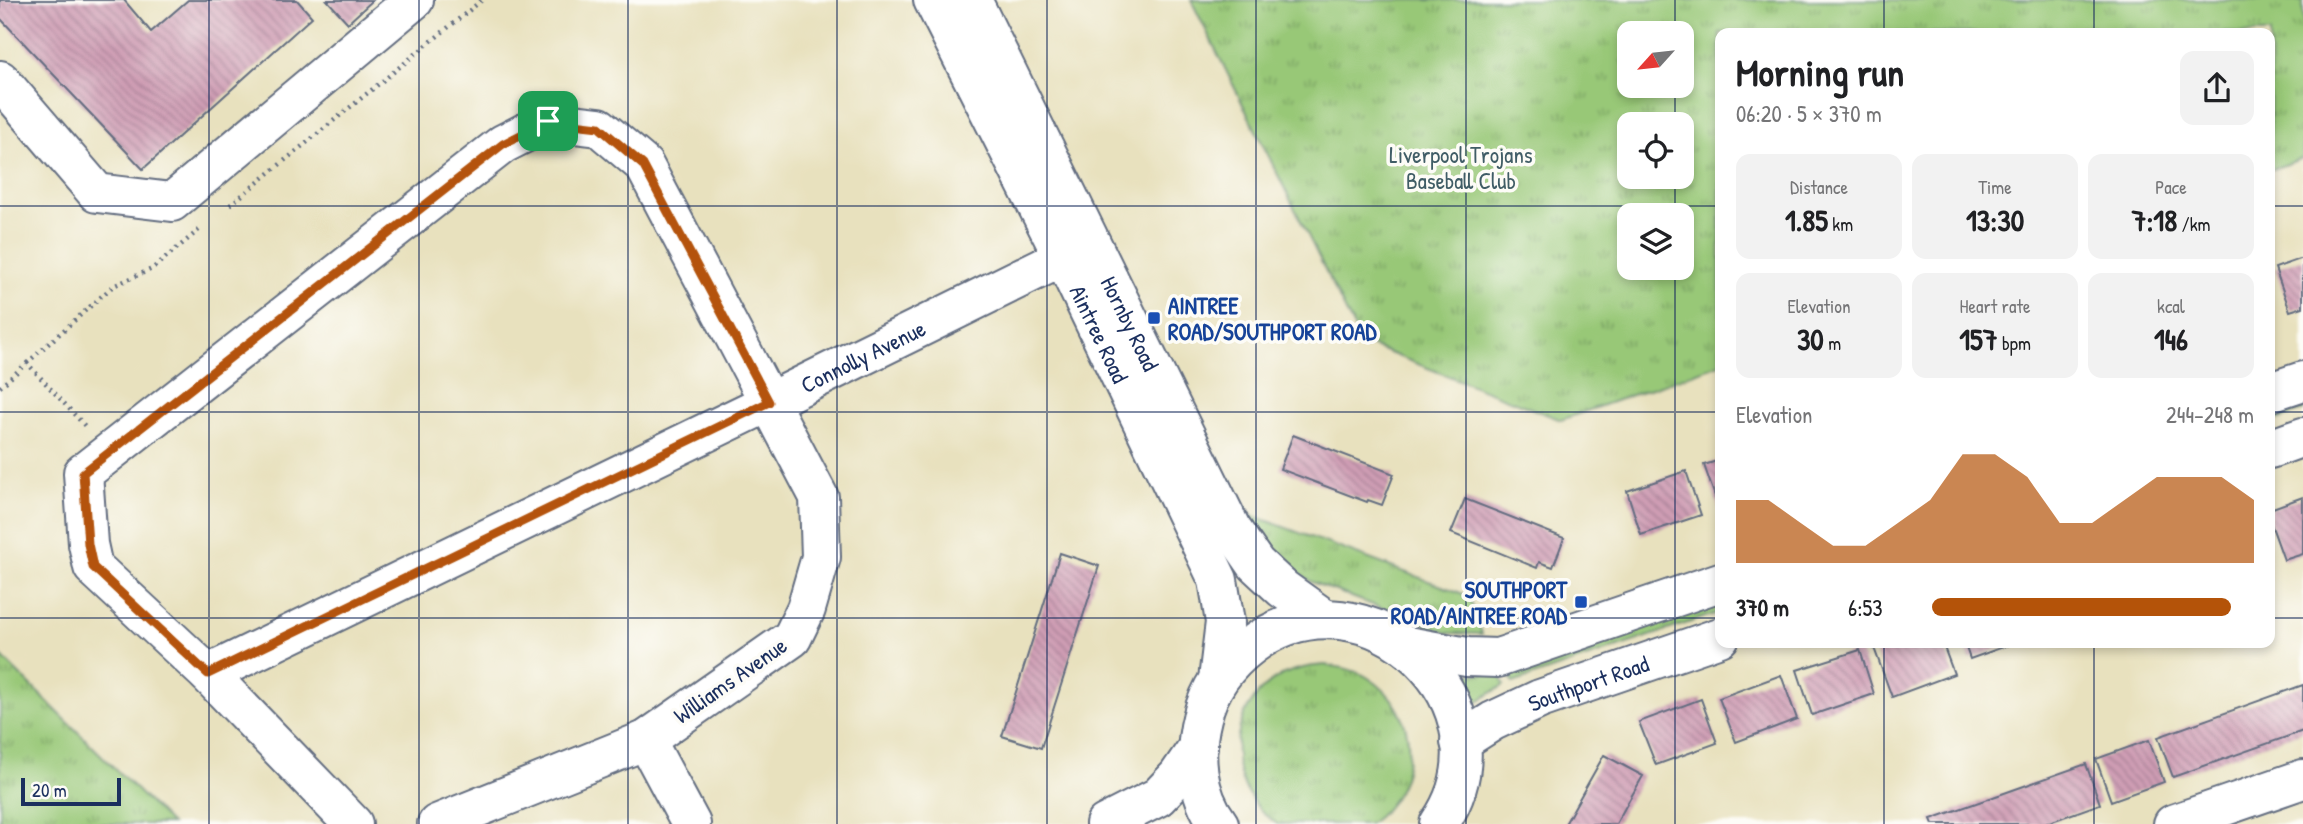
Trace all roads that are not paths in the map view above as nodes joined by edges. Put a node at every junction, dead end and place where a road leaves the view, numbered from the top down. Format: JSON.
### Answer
{"nodes":[{"id":1,"x":414,"y":0,"type":"edge"},
{"id":2,"x":933,"y":0,"type":"edge"},
{"id":3,"x":972,"y":0,"type":"edge"},
{"id":4,"x":0,"y":80,"type":"edge"},
{"id":5,"x":1063,"y":257,"type":"junction"},
{"id":6,"x":2303,"y":381,"type":"edge"},
{"id":7,"x":2275,"y":390,"type":"edge"},
{"id":8,"x":769,"y":402,"type":"junction"},
{"id":9,"x":2303,"y":438,"type":"edge"},
{"id":10,"x":2275,"y":447,"type":"edge"},
{"id":11,"x":1715,"y":585,"type":"edge"},
{"id":12,"x":1325,"y":620,"type":"junction"},
{"id":13,"x":1715,"y":639,"type":"edge"},
{"id":14,"x":1407,"y":646,"type":"junction"},
{"id":15,"x":208,"y":674,"type":"junction"},
{"id":16,"x":1218,"y":680,"type":"junction"},
{"id":17,"x":646,"y":740,"type":"junction"},
{"id":18,"x":1460,"y":742,"type":"junction"},
{"id":19,"x":1198,"y":747,"type":"junction"},
{"id":20,"x":2303,"y":779,"type":"edge"},
{"id":21,"x":353,"y":824,"type":"edge"},
{"id":22,"x":437,"y":824,"type":"edge"},
{"id":23,"x":691,"y":824,"type":"edge"},
{"id":24,"x":1105,"y":824,"type":"edge"},
{"id":25,"x":1219,"y":824,"type":"edge"},
{"id":26,"x":1439,"y":824,"type":"edge"},
{"id":27,"x":2173,"y":824,"type":"edge"}],
"edges":[{"from":1,"to":4,"type":"street"},
{"from":2,"to":5,"type":"street","name":"Aintree Road"},
{"from":3,"to":12,"type":"street","name":"Hornby Road"},
{"from":5,"to":8,"type":"street","name":"Connolly Avenue"},
{"from":5,"to":16,"type":"street","name":"Aintree Road"},
{"from":6,"to":7,"type":"street"},
{"from":8,"to":15,"type":"street","name":"Connolly Avenue"},
{"from":8,"to":15,"type":"street","name":"Williams Avenue"},
{"from":8,"to":17,"type":"street","name":"Williams Avenue"},
{"from":9,"to":10,"type":"street"},
{"from":11,"to":14,"type":"street"},
{"from":12,"to":14,"type":"street"},
{"from":12,"to":16,"type":"street"},
{"from":13,"to":18,"type":"street","name":"Southport Road"},
{"from":14,"to":18,"type":"street"},
{"from":15,"to":21,"type":"street"},
{"from":16,"to":19,"type":"street"},
{"from":17,"to":22,"type":"street","name":"Williams Avenue"},
{"from":17,"to":23,"type":"street"},
{"from":18,"to":26,"type":"street"},
{"from":19,"to":24,"type":"street"},
{"from":19,"to":25,"type":"street"},
{"from":20,"to":27,"type":"street"}]}
